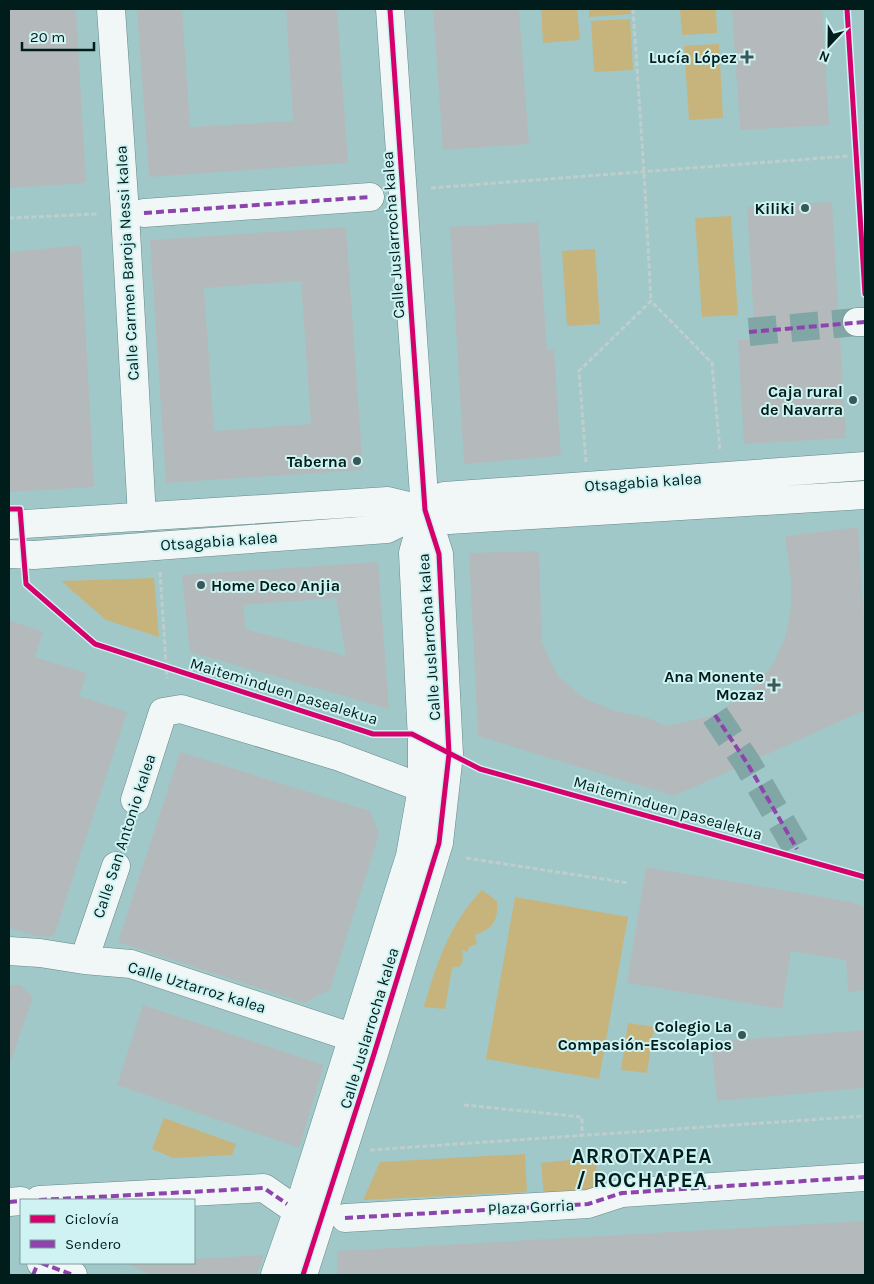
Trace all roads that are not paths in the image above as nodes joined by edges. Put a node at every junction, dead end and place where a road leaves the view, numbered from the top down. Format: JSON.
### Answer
{"nodes":[{"id":1,"x":111,"y":9,"type":"edge"},
{"id":2,"x":390,"y":9,"type":"edge"},
{"id":3,"x":370,"y":197,"type":"dead end"},
{"id":4,"x":144,"y":213,"type":"dead end"},
{"id":5,"x":865,"y":466,"type":"edge"},
{"id":6,"x":865,"y":495,"type":"edge"},
{"id":7,"x":425,"y":510,"type":"junction"},
{"id":8,"x":142,"y":517,"type":"junction"},
{"id":9,"x":9,"y":525,"type":"edge"},
{"id":10,"x":9,"y":554,"type":"edge"},
{"id":11,"x":422,"y":788,"type":"junction"},
{"id":12,"x":135,"y":800,"type":"road end"},
{"id":13,"x":116,"y":866,"type":"road end"},
{"id":14,"x":9,"y":951,"type":"edge"},
{"id":15,"x":84,"y":960,"type":"junction"},
{"id":16,"x":352,"y":1037,"type":"junction"},
{"id":17,"x":865,"y":1177,"type":"edge"},
{"id":18,"x":58,"y":1199,"type":"edge"},
{"id":19,"x":287,"y":1204,"type":"dead end"},
{"id":20,"x":345,"y":1218,"type":"dead end"},
{"id":21,"x":42,"y":1264,"type":"edge"},
{"id":22,"x":73,"y":1275,"type":"edge"},
{"id":23,"x":275,"y":1275,"type":"edge"},
{"id":24,"x":304,"y":1275,"type":"edge"}],
"edges":[{"from":1,"to":8,"type":"street","name":"Calle Carmen Baroja Nessi kalea"},
{"from":2,"to":7,"type":"street","name":"Calle Juslarrocha kalea"},
{"from":3,"to":4,"type":"street","name":"Calle Carmen Baroja Nessi kalea"},
{"from":5,"to":7,"type":"street","name":"Otsagabia kalea"},
{"from":6,"to":7,"type":"street","name":"Otsagabia kalea"},
{"from":7,"to":8,"type":"street","name":"Otsagabia kalea"},
{"from":7,"to":10,"type":"street","name":"Otsagabia kalea"},
{"from":7,"to":11,"type":"street","name":"Calle Juslarrocha kalea"},
{"from":7,"to":24,"type":"street","name":"Calle Juslarrocha kalea"},
{"from":8,"to":9,"type":"street","name":"Otsagabia kalea"},
{"from":11,"to":12,"type":"street","name":"Calle San Antonio kalea"},
{"from":11,"to":16,"type":"street","name":"Calle Juslarrocha kalea"},
{"from":13,"to":15,"type":"street","name":"Calle San Antonio kalea"},
{"from":14,"to":15,"type":"street","name":"Calle Uztarroz kalea"},
{"from":15,"to":16,"type":"street","name":"Calle Uztarroz kalea"},
{"from":16,"to":23,"type":"street","name":"Calle Juslarrocha kalea"},
{"from":17,"to":20,"type":"street","name":"Plaza Gorria"},
{"from":18,"to":19,"type":"street"},
{"from":21,"to":22,"type":"street"}]}
